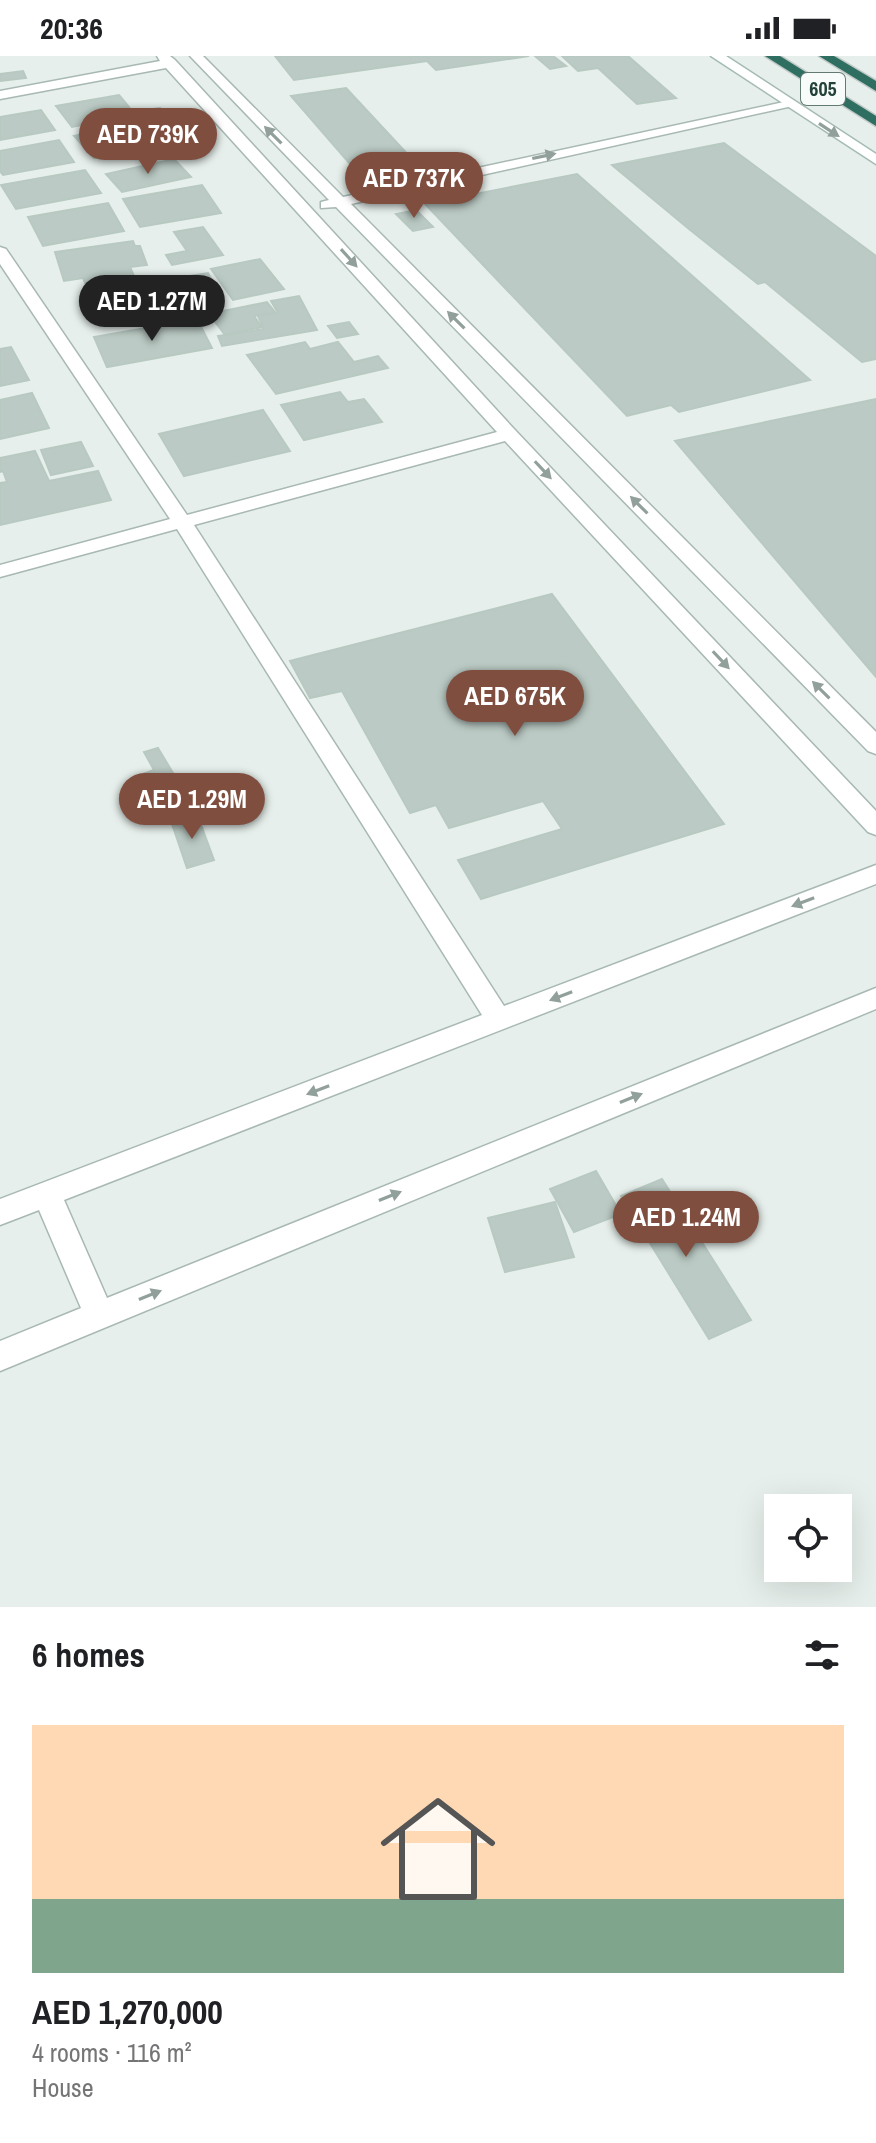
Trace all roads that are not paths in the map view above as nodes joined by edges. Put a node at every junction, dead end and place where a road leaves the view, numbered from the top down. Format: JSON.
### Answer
{"nodes":[{"id":1,"x":196,"y":56,"type":"edge"},
{"id":2,"x":717,"y":56,"type":"edge"},
{"id":3,"x":771,"y":56,"type":"edge"},
{"id":4,"x":825,"y":56,"type":"edge"},
{"id":5,"x":166,"y":59,"type":"edge"},
{"id":6,"x":876,"y":87,"type":"edge"},
{"id":7,"x":771,"y":91,"type":"junction"},
{"id":8,"x":0,"y":95,"type":"edge"},
{"id":9,"x":788,"y":103,"type":"junction"},
{"id":10,"x":876,"y":122,"type":"edge"},
{"id":11,"x":617,"y":125,"type":"dead end"},
{"id":12,"x":876,"y":160,"type":"edge"},
{"id":13,"x":336,"y":191,"type":"junction"},
{"id":14,"x":298,"y":203,"type":"junction"},
{"id":15,"x":0,"y":252,"type":"edge"},
{"id":16,"x":509,"y":434,"type":"junction"},
{"id":17,"x":182,"y":522,"type":"junction"},
{"id":18,"x":0,"y":571,"type":"edge"},
{"id":19,"x":876,"y":746,"type":"edge"},
{"id":20,"x":876,"y":826,"type":"edge"},
{"id":21,"x":876,"y":874,"type":"edge"},
{"id":22,"x":876,"y":998,"type":"edge"},
{"id":23,"x":499,"y":1020,"type":"junction"},
{"id":24,"x":47,"y":1194,"type":"junction"},
{"id":25,"x":0,"y":1212,"type":"edge"},
{"id":26,"x":99,"y":1315,"type":"junction"},
{"id":27,"x":0,"y":1356,"type":"edge"}],
"edges":[{"from":13,"to":1,"type":"street","one_way":true},
{"from":2,"to":7,"type":"street"},
{"from":3,"to":10,"type":"highway","number":"605"},
{"from":4,"to":6,"type":"highway","number":"605"},
{"from":5,"to":8,"type":"street"},
{"from":5,"to":14,"type":"street"},
{"from":7,"to":9,"type":"street"},
{"from":7,"to":11,"type":"street"},
{"from":9,"to":12,"type":"street","one_way":true},
{"from":13,"to":9,"type":"street","one_way":true},
{"from":13,"to":14,"type":"street"},
{"from":19,"to":13,"type":"street","one_way":true},
{"from":14,"to":16,"type":"street","one_way":true},
{"from":15,"to":17,"type":"street"},
{"from":16,"to":17,"type":"street"},
{"from":16,"to":20,"type":"street","one_way":true},
{"from":17,"to":18,"type":"street"},
{"from":17,"to":23,"type":"street"},
{"from":21,"to":23,"type":"street","one_way":true},
{"from":26,"to":22,"type":"street","one_way":true},
{"from":23,"to":24,"type":"street","one_way":true},
{"from":24,"to":25,"type":"street"},
{"from":24,"to":26,"type":"street"},
{"from":26,"to":27,"type":"street"}]}
